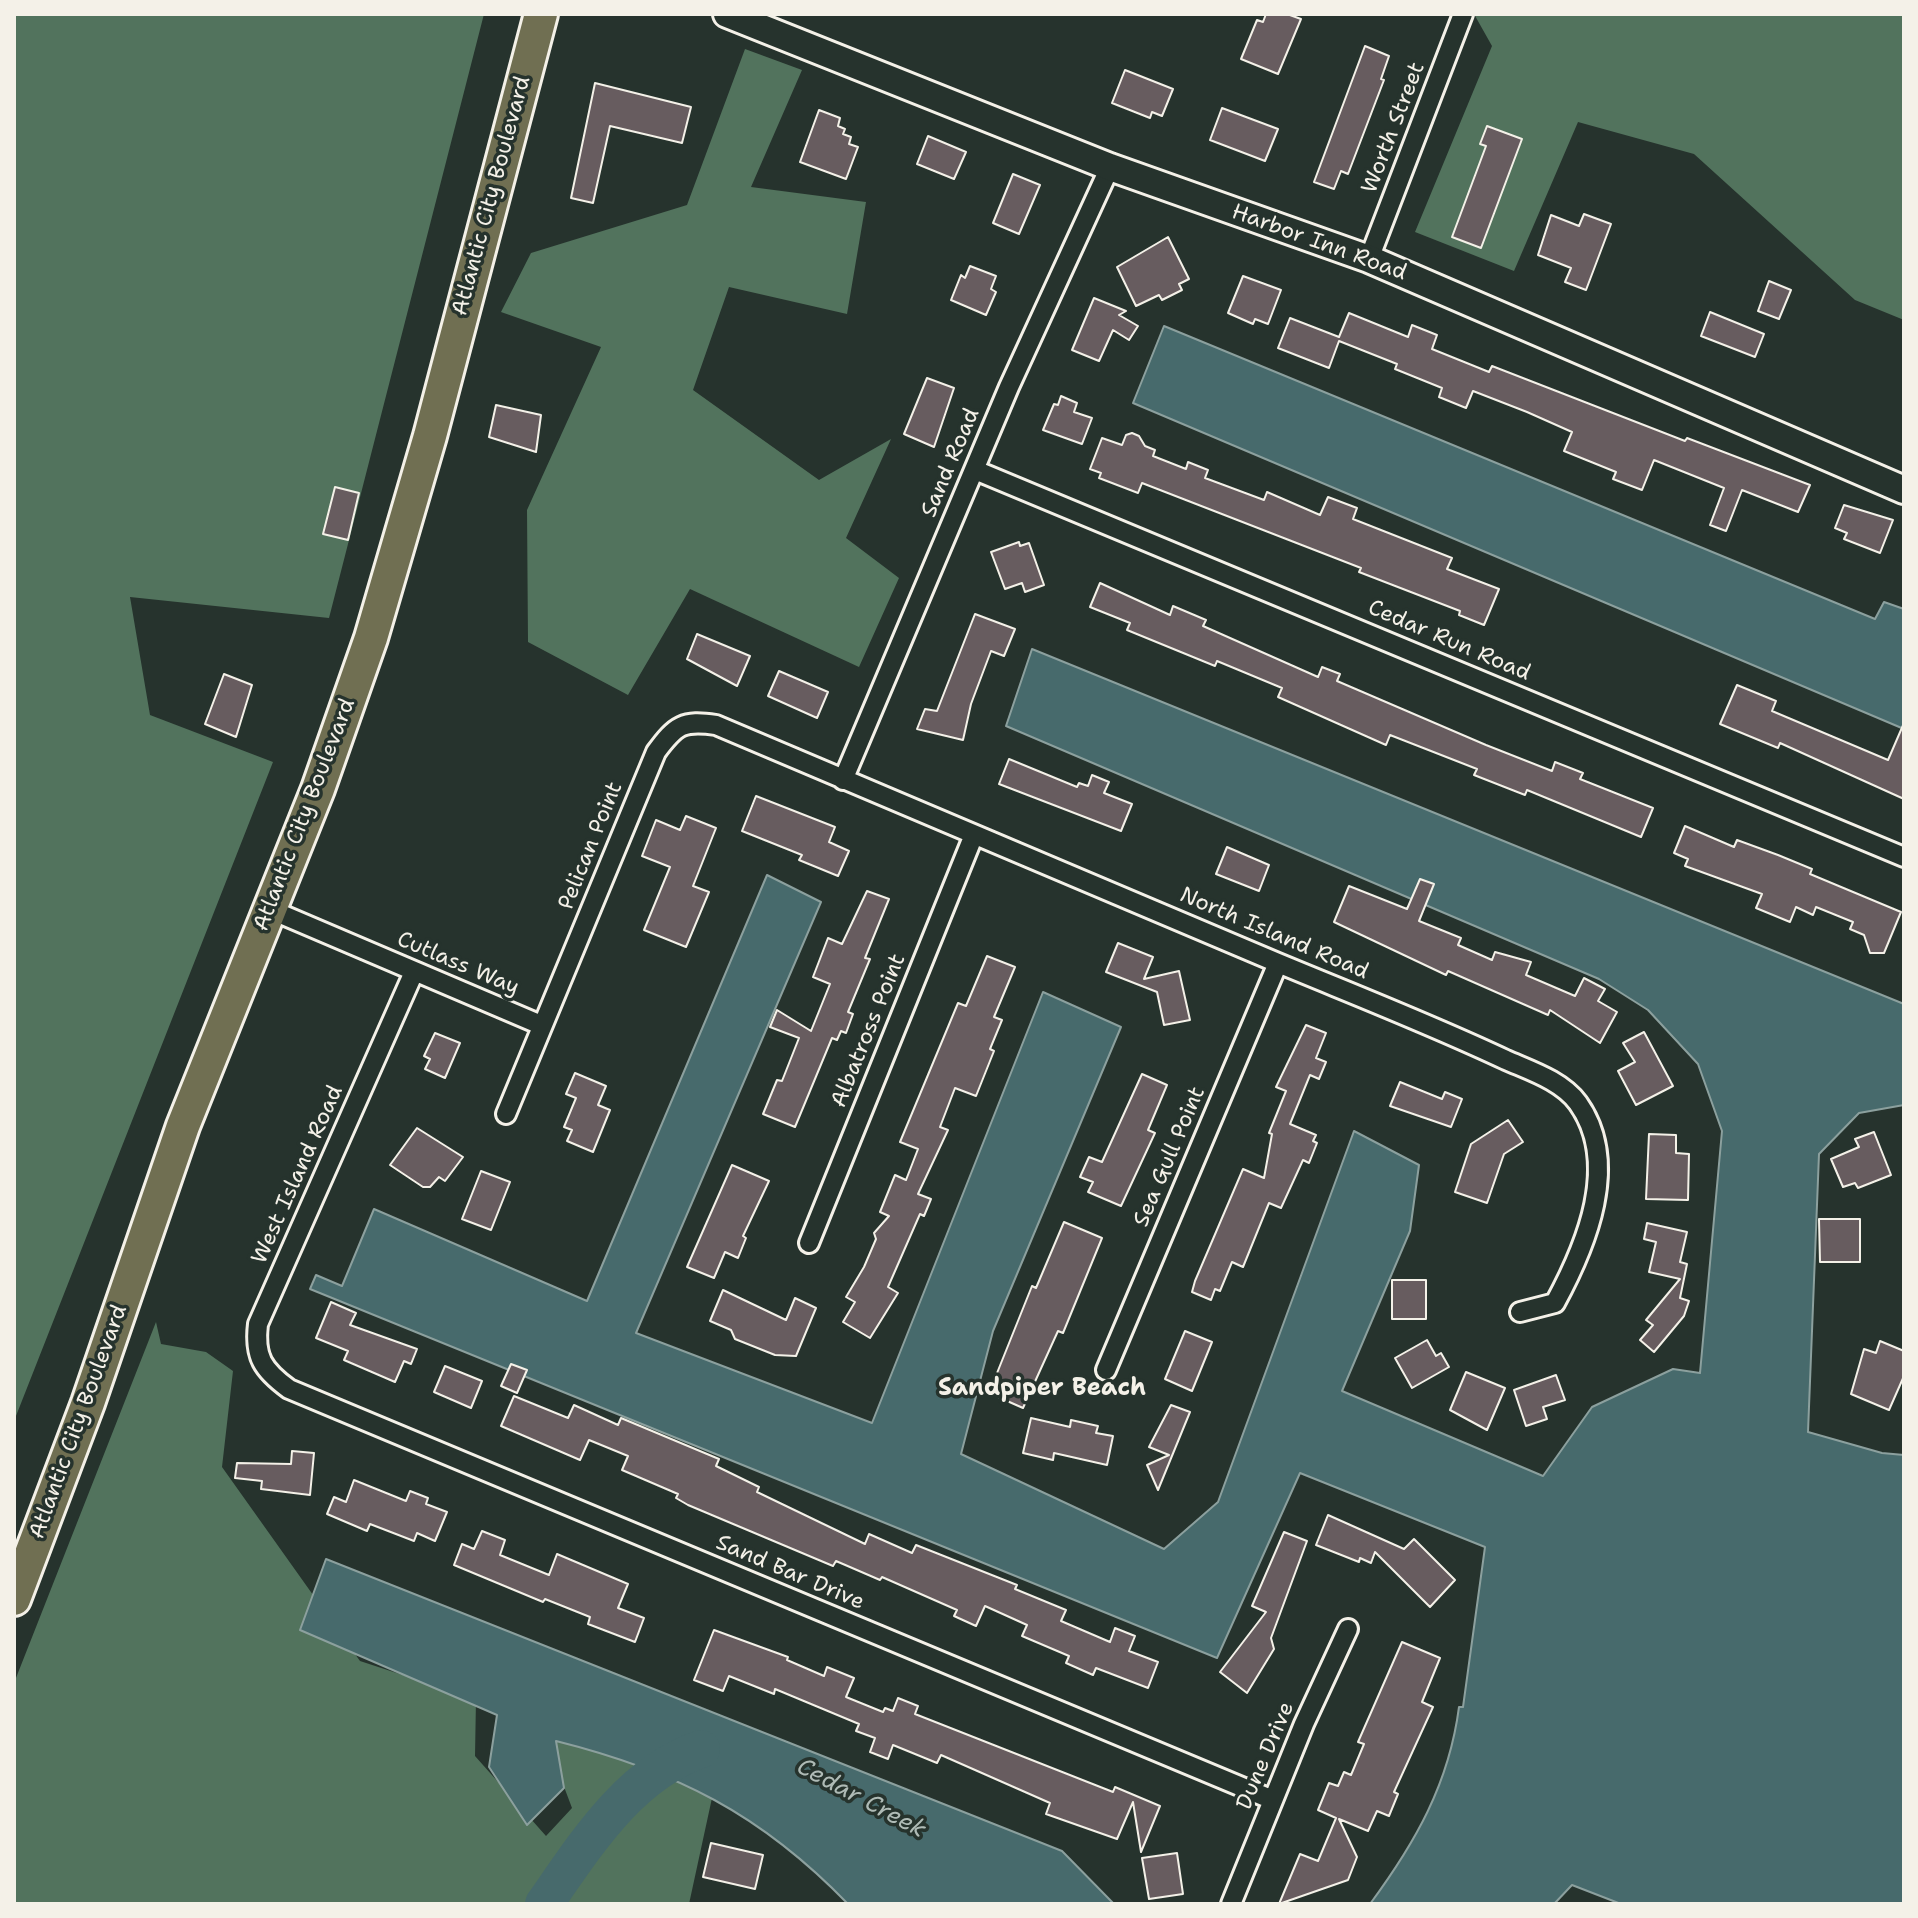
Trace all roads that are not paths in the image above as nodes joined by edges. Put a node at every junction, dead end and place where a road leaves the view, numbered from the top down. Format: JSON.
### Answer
{"nodes":[{"id":1,"x":541,"y":14,"type":"edge"},
{"id":2,"x":727,"y":14,"type":"edge"},
{"id":3,"x":1463,"y":14,"type":"edge"},
{"id":4,"x":1110,"y":167,"type":"junction"},
{"id":5,"x":1369,"y":259,"type":"junction"},
{"id":6,"x":975,"y":470,"type":"junction"},
{"id":7,"x":1904,"y":490,"type":"edge"},
{"id":8,"x":716,"y":725,"type":"joint"},
{"id":9,"x":843,"y":780,"type":"junction"},
{"id":10,"x":973,"y":837,"type":"junction"},
{"id":11,"x":1904,"y":857,"type":"edge"},
{"id":12,"x":269,"y":909,"type":"junction"},
{"id":13,"x":1278,"y":963,"type":"junction"},
{"id":14,"x":414,"y":972,"type":"junction"},
{"id":15,"x":541,"y":1025,"type":"junction"},
{"id":16,"x":506,"y":1114,"type":"dead end"},
{"id":17,"x":809,"y":1243,"type":"dead end"},
{"id":18,"x":1520,"y":1312,"type":"dead end"},
{"id":19,"x":1106,"y":1370,"type":"dead end"},
{"id":20,"x":289,"y":1389,"type":"joint"},
{"id":21,"x":14,"y":1599,"type":"edge"},
{"id":22,"x":1348,"y":1629,"type":"dead end"},
{"id":23,"x":1273,"y":1800,"type":"junction"},
{"id":24,"x":1231,"y":1904,"type":"edge"}],
"edges":[{"from":1,"to":12,"type":"highway","name":"Atlantic City Boulevard"},
{"from":2,"to":4,"type":"main road","name":"Harbor Inn Road"},
{"from":3,"to":5,"type":"street","name":"Worth Street"},
{"from":4,"to":5,"type":"main road","name":"Harbor Inn Road"},
{"from":4,"to":6,"type":"street","name":"Sand Road"},
{"from":5,"to":7,"type":"main road","name":"Harbor Inn Road"},
{"from":6,"to":9,"type":"street","name":"Sand Road"},
{"from":6,"to":11,"type":"street","name":"Cedar Run Road"},
{"from":8,"to":9,"type":"street","name":"North Island Road"},
{"from":8,"to":15,"type":"street","name":"Pelican Point"},
{"from":9,"to":10,"type":"street","name":"North Island Road"},
{"from":10,"to":13,"type":"street","name":"North Island Road"},
{"from":10,"to":17,"type":"street","name":"Albatross Point"},
{"from":12,"to":14,"type":"street","name":"Cutlass Way"},
{"from":12,"to":21,"type":"highway","name":"Atlantic City Boulevard"},
{"from":13,"to":18,"type":"street","name":"North Island Road"},
{"from":13,"to":19,"type":"street","name":"Sea Gull Point"},
{"from":14,"to":15,"type":"street","name":"Cutlass Way"},
{"from":14,"to":20,"type":"street","name":"West Island Road"},
{"from":15,"to":16,"type":"street"},
{"from":20,"to":23,"type":"street","name":"Sand Bar Drive"},
{"from":22,"to":23,"type":"street","name":"Dune Drive"},
{"from":23,"to":24,"type":"street","name":"Dune Drive"}]}
